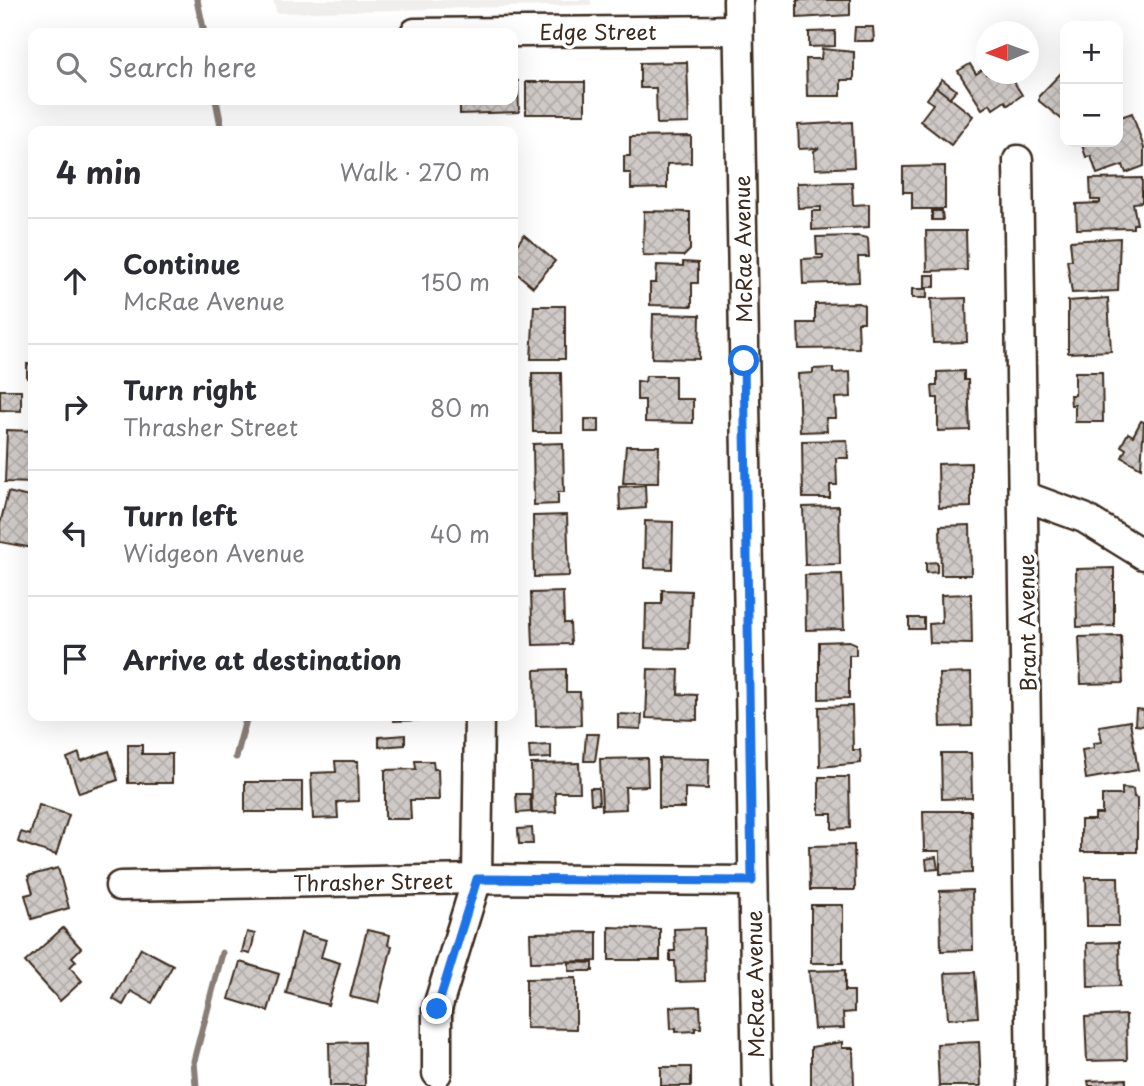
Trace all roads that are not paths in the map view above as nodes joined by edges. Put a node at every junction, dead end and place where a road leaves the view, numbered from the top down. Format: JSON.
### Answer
{"nodes":[{"id":1,"x":738,"y":0,"type":"edge"},
{"id":2,"x":738,"y":30,"type":"junction"},
{"id":3,"x":518,"y":32,"type":"edge"},
{"id":4,"x":1017,"y":160,"type":"dead end"},
{"id":5,"x":1024,"y":496,"type":"junction"},
{"id":6,"x":1144,"y":555,"type":"edge"},
{"id":7,"x":479,"y":721,"type":"edge"},
{"id":8,"x":477,"y":879,"type":"junction"},
{"id":9,"x":752,"y":881,"type":"junction"},
{"id":10,"x":120,"y":886,"type":"dead end"},
{"id":11,"x":437,"y":1073,"type":"dead end"},
{"id":12,"x":757,"y":1086,"type":"edge"},
{"id":13,"x":1031,"y":1086,"type":"edge"}],
"edges":[{"from":1,"to":2,"type":"street","name":"McRae Avenue"},
{"from":2,"to":3,"type":"street","name":"Edge Street"},
{"from":2,"to":9,"type":"street","name":"McRae Avenue"},
{"from":4,"to":5,"type":"street","name":"Brant Avenue"},
{"from":5,"to":6,"type":"street"},
{"from":5,"to":13,"type":"street","name":"Brant Avenue"},
{"from":7,"to":8,"type":"street"},
{"from":8,"to":9,"type":"street","name":"Thrasher Street"},
{"from":8,"to":10,"type":"street","name":"Thrasher Street"},
{"from":8,"to":11,"type":"street"},
{"from":9,"to":12,"type":"street","name":"McRae Avenue"}]}
